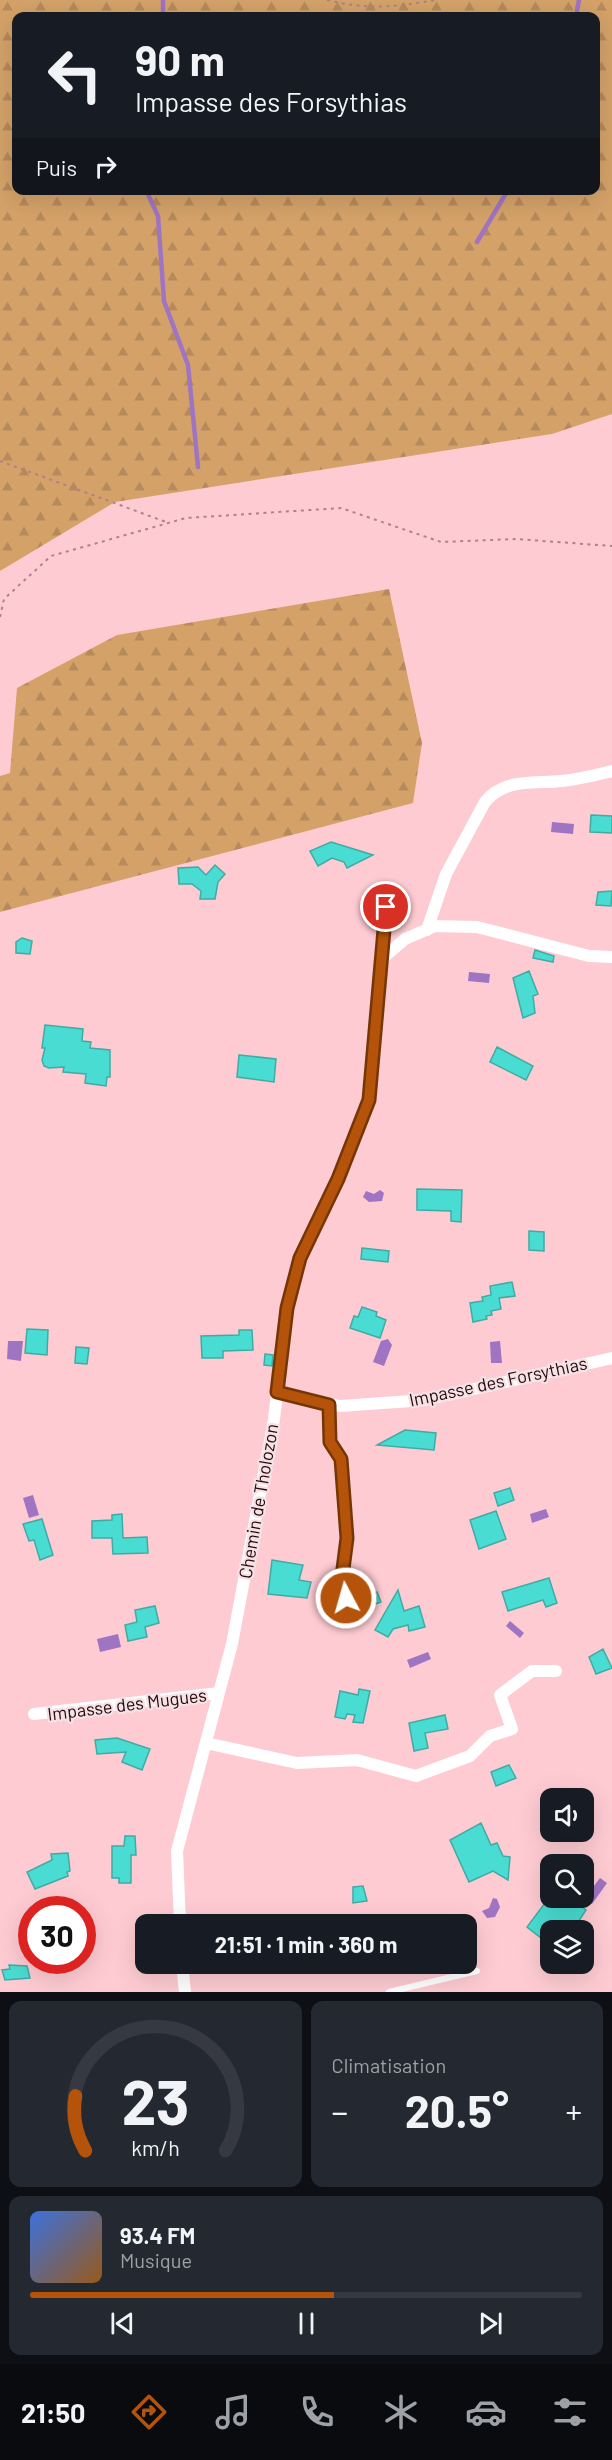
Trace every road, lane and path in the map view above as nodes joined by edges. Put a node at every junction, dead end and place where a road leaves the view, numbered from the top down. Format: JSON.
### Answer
{"nodes":[{"id":1,"x":327,"y":0,"type":"edge"},
{"id":2,"x":435,"y":0,"type":"edge"},
{"id":3,"x":0,"y":461,"type":"edge"},
{"id":4,"x":167,"y":523,"type":"junction"},
{"id":5,"x":612,"y":546,"type":"edge"},
{"id":6,"x":0,"y":617,"type":"edge"},
{"id":7,"x":612,"y":771,"type":"edge"},
{"id":8,"x":386,"y":907,"type":"dead end"},
{"id":9,"x":427,"y":930,"type":"junction"},
{"id":10,"x":612,"y":957,"type":"edge"},
{"id":11,"x":383,"y":958,"type":"junction"},
{"id":12,"x":612,"y":1358,"type":"edge"},
{"id":13,"x":277,"y":1392,"type":"junction"},
{"id":14,"x":329,"y":1405,"type":"junction"},
{"id":15,"x":346,"y":1598,"type":"dead end"},
{"id":16,"x":556,"y":1671,"type":"dead end"},
{"id":17,"x":219,"y":1693,"type":"junction"},
{"id":18,"x":34,"y":1714,"type":"dead end"},
{"id":19,"x":206,"y":1743,"type":"junction"},
{"id":20,"x":180,"y":1914,"type":"edge"},
{"id":21,"x":183,"y":1974,"type":"edge"},
{"id":22,"x":464,"y":1974,"type":"edge"},
{"id":23,"x":185,"y":1992,"type":"edge"},
{"id":24,"x":389,"y":1992,"type":"edge"}],
"edges":[{"from":1,"to":2,"type":"path"},
{"from":3,"to":4,"type":"path"},
{"from":4,"to":5,"type":"path"},
{"from":4,"to":6,"type":"path"},
{"from":7,"to":9,"type":"street"},
{"from":8,"to":11,"type":"street","name":"Chemin de Tholozon"},
{"from":9,"to":10,"type":"street"},
{"from":9,"to":11,"type":"street"},
{"from":11,"to":13,"type":"street","name":"Chemin de Tholozon"},
{"from":12,"to":14,"type":"street","name":"Impasse des Forsythias"},
{"from":13,"to":14,"type":"street","name":"Impasse des Forsythias"},
{"from":13,"to":17,"type":"street","name":"Chemin de Tholozon"},
{"from":14,"to":15,"type":"street"},
{"from":16,"to":19,"type":"street"},
{"from":17,"to":18,"type":"street","name":"Impasse des Mugues"},
{"from":17,"to":19,"type":"street","name":"Chemin de Tholozon"},
{"from":19,"to":20,"type":"street","name":"Chemin de Tholozon"},
{"from":21,"to":23,"type":"street"},
{"from":22,"to":24,"type":"lane"}]}
